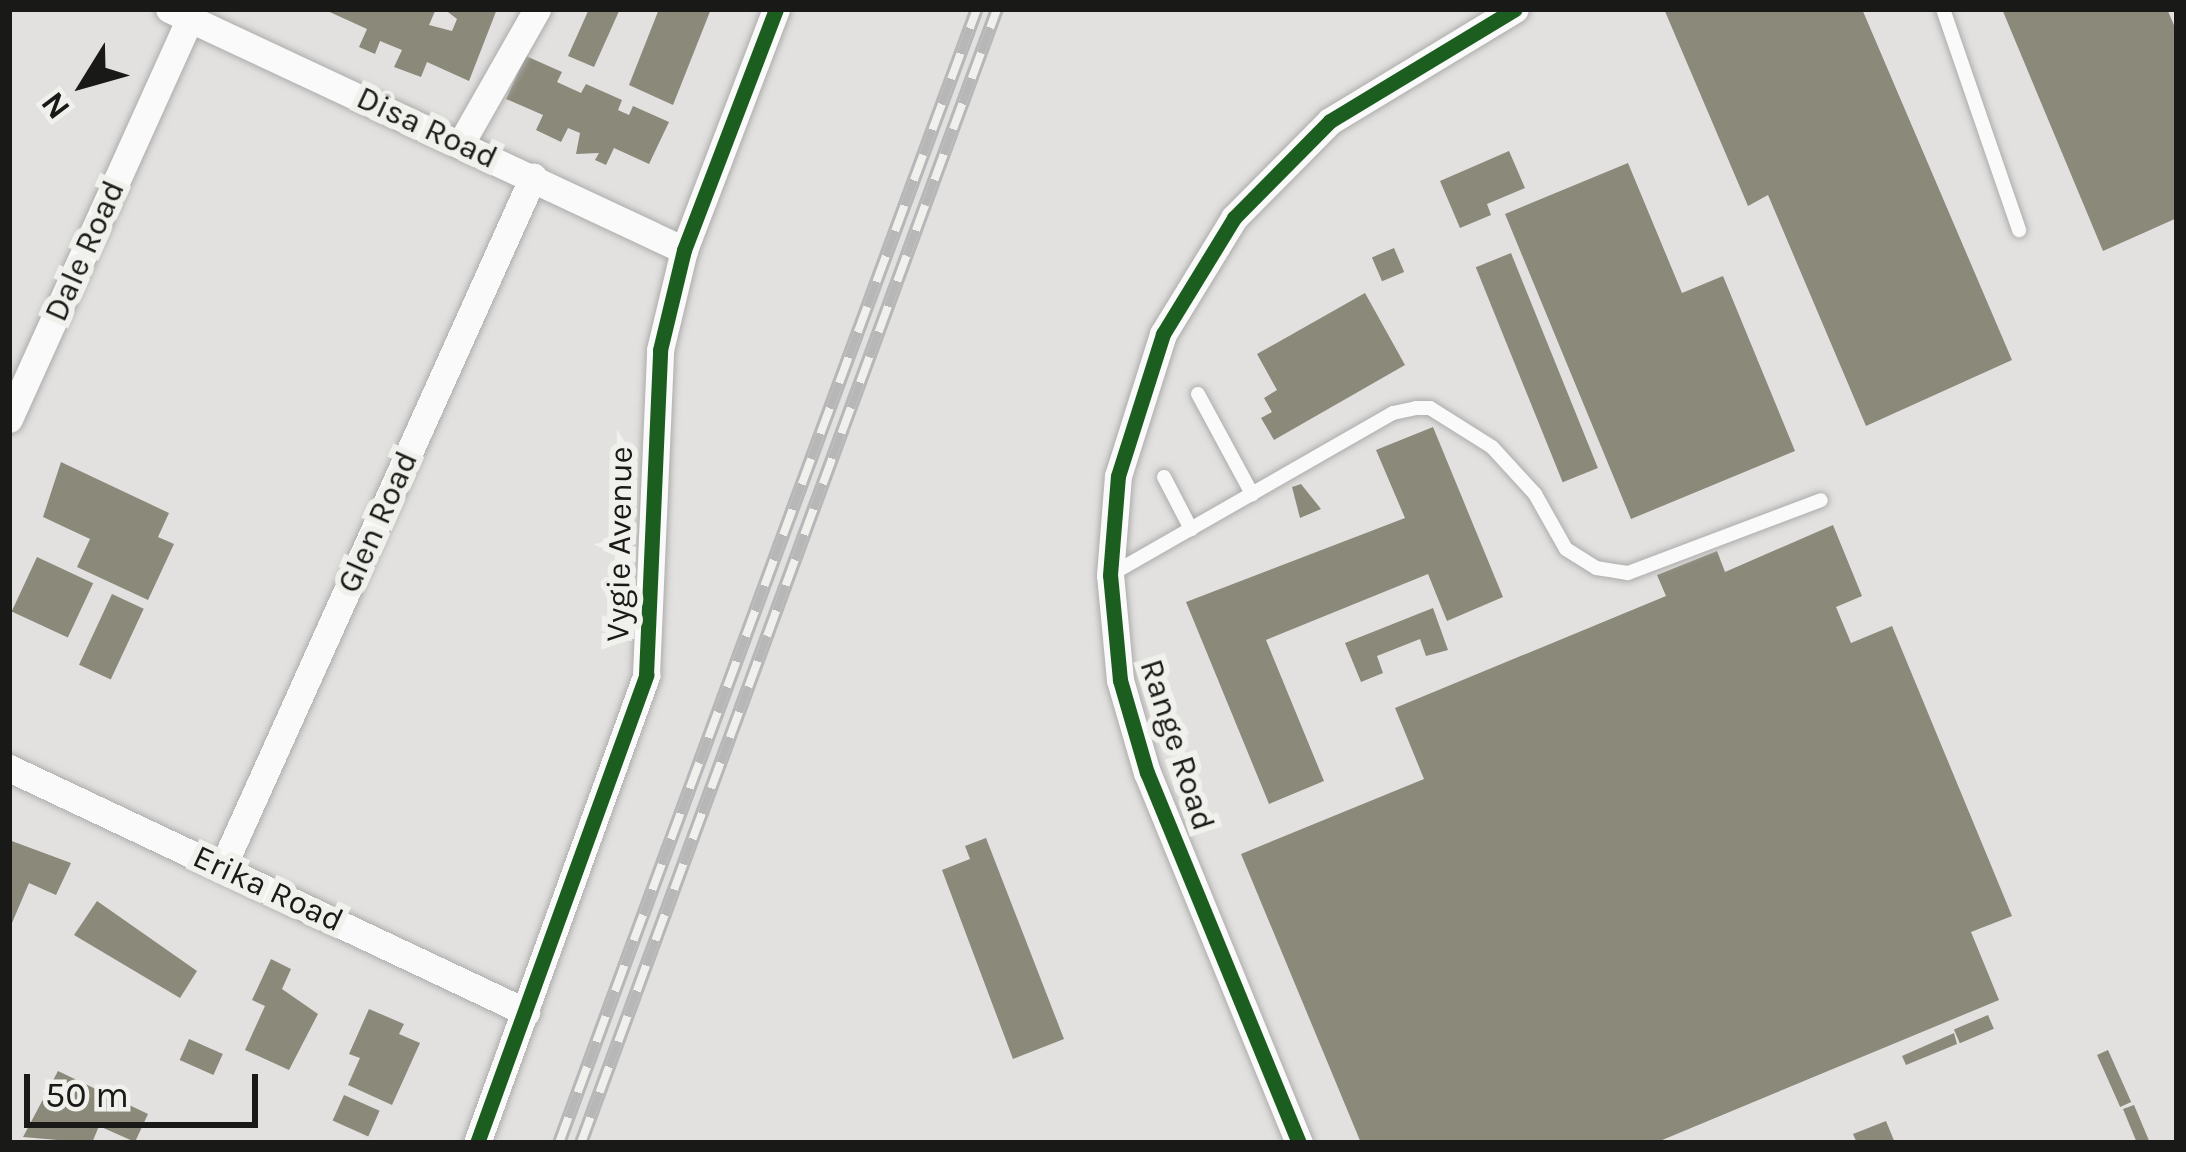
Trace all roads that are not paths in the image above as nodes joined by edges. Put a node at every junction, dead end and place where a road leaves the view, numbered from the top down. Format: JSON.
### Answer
{"nodes":[{"id":1,"x":537,"y":9,"type":"edge"},
{"id":2,"x":776,"y":9,"type":"edge"},
{"id":3,"x":1515,"y":9,"type":"edge"},
{"id":4,"x":1943,"y":9,"type":"edge"},
{"id":5,"x":180,"y":14,"type":"edge"},
{"id":6,"x":461,"y":142,"type":"junction"},
{"id":7,"x":532,"y":177,"type":"junction"},
{"id":8,"x":2019,"y":230,"type":"dead end"},
{"id":9,"x":684,"y":250,"type":"junction"},
{"id":10,"x":1198,"y":394,"type":"dead end"},
{"id":11,"x":9,"y":419,"type":"edge"},
{"id":12,"x":1164,"y":477,"type":"dead end"},
{"id":13,"x":1252,"y":494,"type":"junction"},
{"id":14,"x":1821,"y":500,"type":"dead end"},
{"id":15,"x":1191,"y":529,"type":"junction"},
{"id":16,"x":1110,"y":575,"type":"junction"},
{"id":17,"x":9,"y":768,"type":"edge"},
{"id":18,"x":223,"y":866,"type":"junction"},
{"id":19,"x":526,"y":1012,"type":"junction"},
{"id":20,"x":477,"y":1143,"type":"edge"},
{"id":21,"x":1300,"y":1143,"type":"edge"}],
"edges":[{"from":1,"to":6,"type":"street"},
{"from":2,"to":9,"type":"street","name":"Vygie Avenue"},
{"from":3,"to":16,"type":"street","name":"Range Road"},
{"from":4,"to":8,"type":"lane"},
{"from":5,"to":6,"type":"street","name":"Disa Road"},
{"from":5,"to":11,"type":"street","name":"Dale Road"},
{"from":6,"to":7,"type":"street","name":"Disa Road"},
{"from":7,"to":9,"type":"street","name":"Disa Road"},
{"from":7,"to":18,"type":"street","name":"Glen Road"},
{"from":9,"to":19,"type":"street","name":"Vygie Avenue"},
{"from":10,"to":13,"type":"lane"},
{"from":12,"to":15,"type":"lane"},
{"from":13,"to":14,"type":"lane"},
{"from":13,"to":15,"type":"lane"},
{"from":15,"to":16,"type":"lane"},
{"from":16,"to":21,"type":"street","name":"Range Road"},
{"from":17,"to":18,"type":"street","name":"Erika Road"},
{"from":18,"to":19,"type":"street","name":"Erika Road"},
{"from":19,"to":20,"type":"street","name":"Vygie Avenue"}]}
